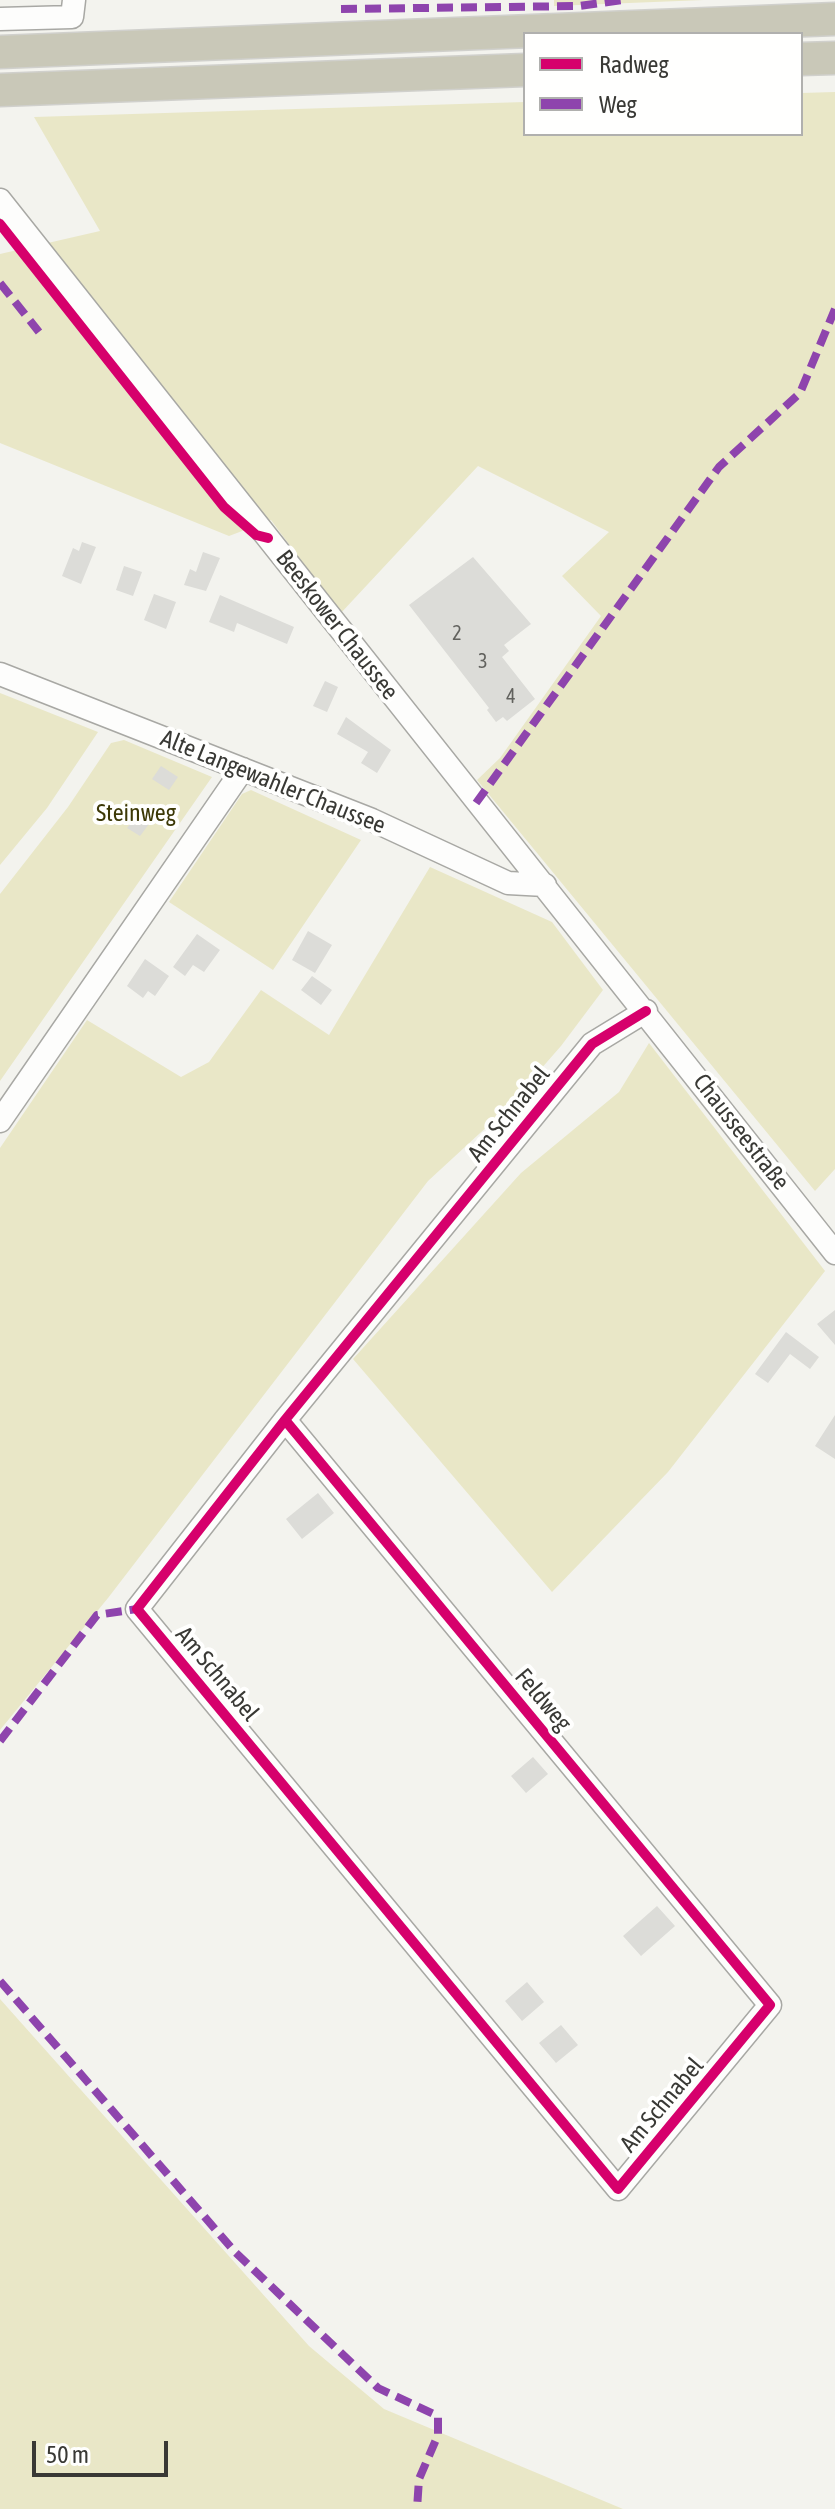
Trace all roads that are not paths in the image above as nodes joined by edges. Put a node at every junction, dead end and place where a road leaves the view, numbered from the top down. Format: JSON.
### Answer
{"nodes":[{"id":1,"x":73,"y":8,"type":"edge"},
{"id":2,"x":0,"y":19,"type":"edge"},
{"id":3,"x":835,"y":19,"type":"edge"},
{"id":4,"x":0,"y":52,"type":"edge"},
{"id":5,"x":835,"y":58,"type":"edge"},
{"id":6,"x":803,"y":59,"type":"edge"},
{"id":7,"x":523,"y":70,"type":"edge"},
{"id":8,"x":0,"y":90,"type":"edge"},
{"id":9,"x":0,"y":200,"type":"edge"},
{"id":10,"x":0,"y":674,"type":"edge"},
{"id":11,"x":243,"y":769,"type":"junction"},
{"id":12,"x":545,"y":885,"type":"junction"},
{"id":13,"x":646,"y":1011,"type":"junction"},
{"id":14,"x":0,"y":1121,"type":"edge"},
{"id":15,"x":835,"y":1253,"type":"edge"},
{"id":16,"x":285,"y":1420,"type":"junction"},
{"id":17,"x":770,"y":2005,"type":"joint"}],
"edges":[{"from":1,"to":2,"type":"street"},
{"from":3,"to":4,"type":"highway"},
{"from":5,"to":6,"type":"highway"},
{"from":7,"to":8,"type":"highway"},
{"from":9,"to":12,"type":"street","name":"Beeskower Chaussee"},
{"from":10,"to":11,"type":"street","name":"Alte Langewahler Chaussee"},
{"from":11,"to":12,"type":"street","name":"Alte Langewahler Chaussee"},
{"from":11,"to":14,"type":"street"},
{"from":12,"to":13,"type":"street","name":"Beeskower Chaussee"},
{"from":13,"to":15,"type":"street","name":"Chausseestraße"},
{"from":13,"to":16,"type":"street","name":"Am Schnabel"},
{"from":16,"to":17,"type":"street","name":"Feldweg"},
{"from":16,"to":17,"type":"street","name":"Am Schnabel"}]}
